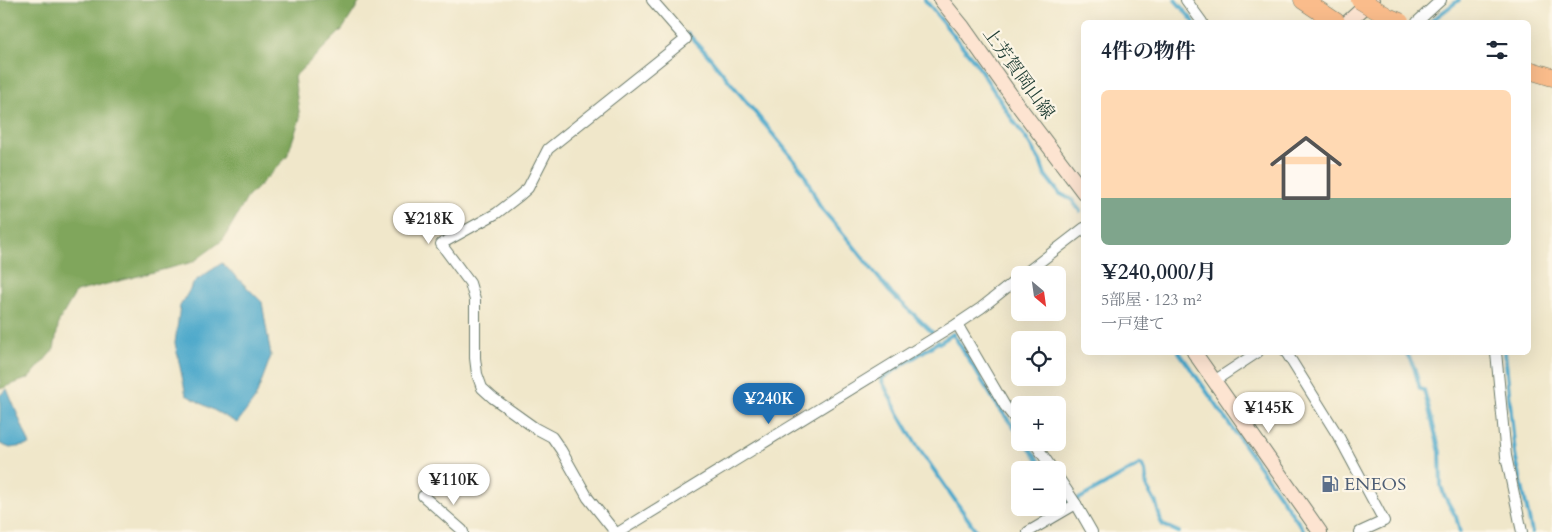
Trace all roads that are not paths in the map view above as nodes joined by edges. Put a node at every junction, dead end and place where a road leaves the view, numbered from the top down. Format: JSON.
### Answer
{"nodes":[{"id":1,"x":652,"y":0,"type":"edge"},
{"id":2,"x":942,"y":0,"type":"edge"},
{"id":3,"x":1186,"y":0,"type":"edge"},
{"id":4,"x":1303,"y":0,"type":"edge"},
{"id":5,"x":1360,"y":0,"type":"edge"},
{"id":6,"x":1372,"y":0,"type":"edge"},
{"id":7,"x":1441,"y":0,"type":"edge"},
{"id":8,"x":1201,"y":20,"type":"edge"},
{"id":9,"x":1333,"y":20,"type":"edge"},
{"id":10,"x":1350,"y":20,"type":"edge"},
{"id":11,"x":1395,"y":20,"type":"edge"},
{"id":12,"x":1419,"y":20,"type":"edge"},
{"id":13,"x":1531,"y":71,"type":"edge"},
{"id":14,"x":1552,"y":77,"type":"edge"},
{"id":15,"x":1081,"y":189,"type":"edge"},
{"id":16,"x":1081,"y":230,"type":"edge"},
{"id":17,"x":1034,"y":266,"type":"edge"},
{"id":18,"x":1011,"y":284,"type":"edge"},
{"id":19,"x":957,"y":324,"type":"junction"},
{"id":20,"x":1196,"y":355,"type":"edge"},
{"id":21,"x":1253,"y":355,"type":"edge"},
{"id":22,"x":1288,"y":355,"type":"edge"},
{"id":23,"x":1496,"y":355,"type":"edge"},
{"id":24,"x":1214,"y":381,"type":"junction"},
{"id":25,"x":1011,"y":414,"type":"edge"},
{"id":26,"x":1066,"y":489,"type":"edge"},
{"id":27,"x":423,"y":496,"type":"dead end"},
{"id":28,"x":1076,"y":504,"type":"junction"},
{"id":29,"x":463,"y":532,"type":"edge"},
{"id":30,"x":615,"y":532,"type":"edge"},
{"id":31,"x":619,"y":532,"type":"edge"},
{"id":32,"x":1028,"y":532,"type":"edge"},
{"id":33,"x":1092,"y":532,"type":"edge"},
{"id":34,"x":1320,"y":532,"type":"edge"},
{"id":35,"x":1360,"y":532,"type":"edge"},
{"id":36,"x":1522,"y":532,"type":"edge"}],
"edges":[{"from":1,"to":30,"type":"street"},
{"from":2,"to":15,"type":"main road","name":"上芳賀岡山線"},
{"from":3,"to":8,"type":"street"},
{"from":4,"to":9,"type":"highway"},
{"from":5,"to":11,"type":"highway","bridge":true},
{"from":6,"to":10,"type":"main road"},
{"from":7,"to":12,"type":"street"},
{"from":13,"to":14,"type":"highway"},
{"from":16,"to":17,"type":"street"},
{"from":18,"to":19,"type":"street"},
{"from":19,"to":25,"type":"street"},
{"from":19,"to":31,"type":"street"},
{"from":20,"to":24,"type":"main road"},
{"from":21,"to":24,"type":"street"},
{"from":22,"to":35,"type":"street"},
{"from":23,"to":36,"type":"street"},
{"from":24,"to":34,"type":"main road"},
{"from":26,"to":28,"type":"street"},
{"from":27,"to":29,"type":"street"},
{"from":28,"to":32,"type":"street"},
{"from":28,"to":33,"type":"street"}]}
